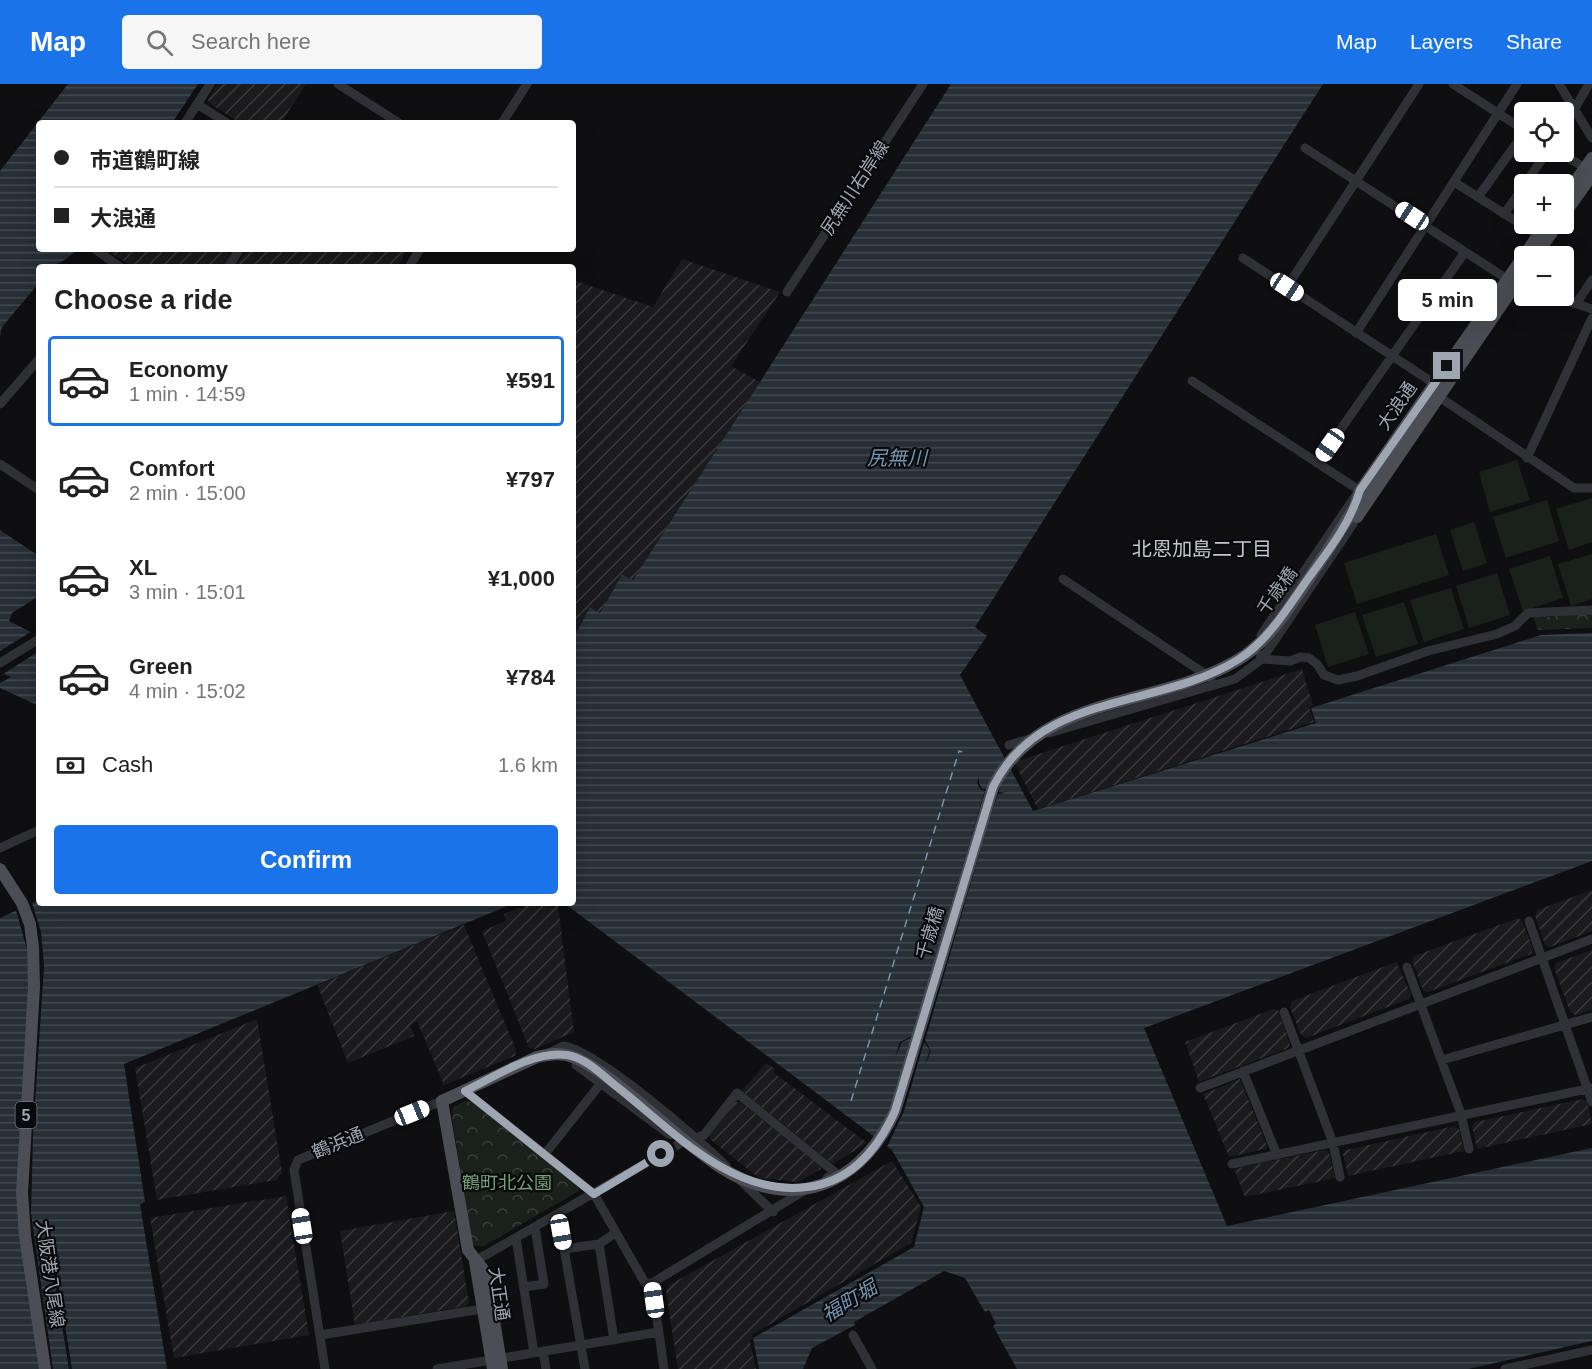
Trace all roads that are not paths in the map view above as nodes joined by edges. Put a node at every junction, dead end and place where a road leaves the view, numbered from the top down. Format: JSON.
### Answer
{"nodes":[{"id":1,"x":210,"y":84,"type":"edge"},
{"id":2,"x":338,"y":84,"type":"edge"},
{"id":3,"x":527,"y":84,"type":"edge"},
{"id":4,"x":923,"y":84,"type":"edge"},
{"id":5,"x":1419,"y":84,"type":"edge"},
{"id":6,"x":1453,"y":84,"type":"edge"},
{"id":7,"x":1517,"y":84,"type":"edge"},
{"id":8,"x":1559,"y":84,"type":"edge"},
{"id":9,"x":1589,"y":84,"type":"edge"},
{"id":10,"x":197,"y":104,"type":"junction"},
{"id":11,"x":1575,"y":111,"type":"junction"},
{"id":12,"x":1498,"y":113,"type":"junction"},
{"id":13,"x":187,"y":120,"type":"edge"},
{"id":14,"x":222,"y":120,"type":"edge"},
{"id":15,"x":394,"y":120,"type":"edge"},
{"id":16,"x":504,"y":120,"type":"edge"},
{"id":17,"x":1514,"y":124,"type":"edge"},
{"id":18,"x":1592,"y":138,"type":"edge"},
{"id":19,"x":1514,"y":145,"type":"edge"},
{"id":20,"x":1305,"y":148,"type":"dead end"},
{"id":21,"x":1574,"y":160,"type":"edge"},
{"id":22,"x":1590,"y":169,"type":"edge"},
{"id":23,"x":1356,"y":180,"type":"junction"},
{"id":24,"x":1454,"y":182,"type":"junction"},
{"id":25,"x":1574,"y":187,"type":"edge"},
{"id":26,"x":1478,"y":197,"type":"junction"},
{"id":27,"x":1574,"y":197,"type":"edge"},
{"id":28,"x":1514,"y":200,"type":"edge"},
{"id":29,"x":1504,"y":214,"type":"junction"},
{"id":30,"x":1426,"y":225,"type":"junction"},
{"id":31,"x":1538,"y":235,"type":"joint"},
{"id":32,"x":1533,"y":246,"type":"edge"},
{"id":33,"x":99,"y":252,"type":"edge"},
{"id":34,"x":1465,"y":252,"type":"junction"},
{"id":35,"x":1243,"y":258,"type":"dead end"},
{"id":36,"x":114,"y":264,"type":"edge"},
{"id":37,"x":1514,"y":277,"type":"edge"},
{"id":38,"x":1592,"y":280,"type":"edge"},
{"id":39,"x":1514,"y":284,"type":"edge"},
{"id":40,"x":1287,"y":287,"type":"junction"},
{"id":41,"x":787,"y":292,"type":"dead end"},
{"id":42,"x":1576,"y":304,"type":"joint"},
{"id":43,"x":1592,"y":309,"type":"edge"},
{"id":44,"x":1592,"y":318,"type":"edge"},
{"id":45,"x":1356,"y":333,"type":"junction"},
{"id":46,"x":1392,"y":357,"type":"junction"},
{"id":47,"x":36,"y":362,"type":"edge"},
{"id":48,"x":1192,"y":381,"type":"dead end"},
{"id":49,"x":1436,"y":390,"type":"junction"},
{"id":50,"x":0,"y":404,"type":"edge"},
{"id":51,"x":1527,"y":458,"type":"junction"},
{"id":52,"x":1317,"y":463,"type":"junction"},
{"id":53,"x":0,"y":464,"type":"edge"},
{"id":54,"x":36,"y":488,"type":"edge"},
{"id":55,"x":1592,"y":488,"type":"edge"},
{"id":56,"x":1365,"y":494,"type":"junction"},
{"id":57,"x":1353,"y":524,"type":"junction"},
{"id":58,"x":1337,"y":537,"type":"junction"},
{"id":59,"x":1063,"y":579,"type":"dead end"},
{"id":60,"x":1592,"y":610,"type":"edge"},
{"id":61,"x":36,"y":641,"type":"edge"},
{"id":62,"x":1255,"y":645,"type":"junction"},
{"id":63,"x":1262,"y":658,"type":"junction"},
{"id":64,"x":0,"y":663,"type":"edge"},
{"id":65,"x":1220,"y":681,"type":"junction"},
{"id":66,"x":1010,"y":745,"type":"dead end"},
{"id":67,"x":36,"y":831,"type":"edge"},
{"id":68,"x":0,"y":848,"type":"edge"},
{"id":69,"x":0,"y":869,"type":"edge"},
{"id":70,"x":1529,"y":921,"type":"dead end"},
{"id":71,"x":1592,"y":939,"type":"edge"},
{"id":72,"x":1542,"y":958,"type":"junction"},
{"id":73,"x":1407,"y":968,"type":"dead end"},
{"id":74,"x":1421,"y":1004,"type":"junction"},
{"id":75,"x":1284,"y":1012,"type":"dead end"},
{"id":76,"x":1592,"y":1017,"type":"edge"},
{"id":77,"x":1566,"y":1024,"type":"junction"},
{"id":78,"x":1298,"y":1050,"type":"junction"},
{"id":79,"x":545,"y":1055,"type":"junction"},
{"id":80,"x":573,"y":1060,"type":"junction"},
{"id":81,"x":1442,"y":1060,"type":"junction"},
{"id":82,"x":1243,"y":1071,"type":"junction"},
{"id":83,"x":601,"y":1083,"type":"junction"},
{"id":84,"x":1200,"y":1088,"type":"dead end"},
{"id":85,"x":1590,"y":1089,"type":"edge"},
{"id":86,"x":465,"y":1091,"type":"junction"},
{"id":87,"x":442,"y":1101,"type":"junction"},
{"id":88,"x":1592,"y":1102,"type":"edge"},
{"id":89,"x":1461,"y":1114,"type":"junction"},
{"id":90,"x":696,"y":1138,"type":"junction"},
{"id":91,"x":681,"y":1143,"type":"junction"},
{"id":92,"x":1333,"y":1143,"type":"junction"},
{"id":93,"x":1469,"y":1149,"type":"dead end"},
{"id":94,"x":545,"y":1154,"type":"junction"},
{"id":95,"x":1277,"y":1155,"type":"junction"},
{"id":96,"x":1232,"y":1164,"type":"dead end"},
{"id":97,"x":1340,"y":1177,"type":"dead end"},
{"id":98,"x":594,"y":1194,"type":"junction"},
{"id":99,"x":772,"y":1212,"type":"junction"},
{"id":100,"x":558,"y":1214,"type":"junction"},
{"id":101,"x":535,"y":1228,"type":"junction"},
{"id":102,"x":615,"y":1233,"type":"junction"},
{"id":103,"x":516,"y":1238,"type":"junction"},
{"id":104,"x":599,"y":1244,"type":"junction"},
{"id":105,"x":564,"y":1249,"type":"junction"},
{"id":106,"x":475,"y":1261,"type":"junction"},
{"id":107,"x":652,"y":1283,"type":"junction"},
{"id":108,"x":524,"y":1287,"type":"junction"},
{"id":109,"x":482,"y":1309,"type":"junction"},
{"id":110,"x":659,"y":1332,"type":"junction"},
{"id":111,"x":320,"y":1335,"type":"junction"},
{"id":112,"x":853,"y":1335,"type":"dead end"},
{"id":113,"x":614,"y":1340,"type":"junction"},
{"id":114,"x":581,"y":1345,"type":"junction"},
{"id":115,"x":1592,"y":1350,"type":"edge"},
{"id":116,"x":539,"y":1352,"type":"junction"},
{"id":117,"x":497,"y":1364,"type":"edge"},
{"id":118,"x":871,"y":1366,"type":"edge"},
{"id":119,"x":45,"y":1369,"type":"edge"},
{"id":120,"x":325,"y":1369,"type":"edge"},
{"id":121,"x":437,"y":1369,"type":"edge"},
{"id":122,"x":546,"y":1369,"type":"edge"},
{"id":123,"x":585,"y":1369,"type":"edge"},
{"id":124,"x":664,"y":1369,"type":"edge"},
{"id":125,"x":860,"y":1369,"type":"edge"},
{"id":126,"x":1505,"y":1369,"type":"edge"}],
"edges":[{"from":1,"to":10,"type":"street"},
{"from":2,"to":15,"type":"street"},
{"from":3,"to":16,"type":"street"},
{"from":4,"to":41,"type":"street","name":"尻無川右岸線"},
{"from":5,"to":23,"type":"street"},
{"from":6,"to":12,"type":"street"},
{"from":7,"to":12,"type":"street"},
{"from":8,"to":11,"type":"street"},
{"from":9,"to":11,"type":"street"},
{"from":10,"to":13,"type":"street"},
{"from":10,"to":14,"type":"street"},
{"from":11,"to":18,"type":"street"},
{"from":12,"to":17,"type":"street"},
{"from":12,"to":24,"type":"street"},
{"from":19,"to":26,"type":"street"},
{"from":20,"to":23,"type":"street"},
{"from":21,"to":22,"type":"street"},
{"from":22,"to":25,"type":"main road"},
{"from":22,"to":27,"type":"main road"},
{"from":23,"to":30,"type":"street"},
{"from":23,"to":40,"type":"street"},
{"from":24,"to":26,"type":"street"},
{"from":24,"to":30,"type":"street"},
{"from":26,"to":29,"type":"street"},
{"from":28,"to":29,"type":"street"},
{"from":29,"to":31,"type":"street"},
{"from":30,"to":34,"type":"street"},
{"from":30,"to":45,"type":"street"},
{"from":31,"to":32,"type":"main road","name":"大浪通"},
{"from":33,"to":36,"type":"street"},
{"from":34,"to":37,"type":"street"},
{"from":34,"to":46,"type":"street"},
{"from":35,"to":40,"type":"street"},
{"from":38,"to":42,"type":"street"},
{"from":39,"to":49,"type":"main road","name":"大浪通"},
{"from":40,"to":45,"type":"street"},
{"from":42,"to":43,"type":"street"},
{"from":44,"to":51,"type":"street"},
{"from":45,"to":46,"type":"street"},
{"from":46,"to":49,"type":"street"},
{"from":46,"to":52,"type":"street"},
{"from":47,"to":50,"type":"street"},
{"from":48,"to":52,"type":"street"},
{"from":49,"to":51,"type":"street"},
{"from":49,"to":56,"type":"main road","name":"大浪通"},
{"from":51,"to":55,"type":"street"},
{"from":52,"to":56,"type":"street"},
{"from":53,"to":54,"type":"street"},
{"from":56,"to":57,"type":"main road"},
{"from":56,"to":58,"type":"main road"},
{"from":56,"to":62,"type":"street"},
{"from":57,"to":58,"type":"main road"},
{"from":57,"to":63,"type":"street"},
{"from":58,"to":80,"type":"main road","name":"千歳橋","bridge":true},
{"from":59,"to":65,"type":"street"},
{"from":60,"to":63,"type":"street"},
{"from":61,"to":64,"type":"street"},
{"from":62,"to":63,"type":"street"},
{"from":62,"to":65,"type":"street"},
{"from":63,"to":65,"type":"street"},
{"from":65,"to":66,"type":"street"},
{"from":67,"to":68,"type":"street"},
{"from":69,"to":119,"type":"main road","name":"大阪港八尾線","number":"5"},
{"from":70,"to":72,"type":"street"},
{"from":71,"to":72,"type":"street"},
{"from":72,"to":74,"type":"street"},
{"from":72,"to":77,"type":"street"},
{"from":73,"to":74,"type":"street"},
{"from":74,"to":78,"type":"street"},
{"from":74,"to":81,"type":"street"},
{"from":75,"to":78,"type":"street"},
{"from":76,"to":77,"type":"street"},
{"from":77,"to":81,"type":"street"},
{"from":77,"to":85,"type":"street"},
{"from":78,"to":82,"type":"street"},
{"from":78,"to":92,"type":"street"},
{"from":79,"to":80,"type":"main road"},
{"from":79,"to":86,"type":"main road"},
{"from":79,"to":90,"type":"street"},
{"from":80,"to":83,"type":"street"},
{"from":81,"to":89,"type":"street"},
{"from":82,"to":84,"type":"street"},
{"from":82,"to":95,"type":"street"},
{"from":83,"to":91,"type":"street"},
{"from":83,"to":94,"type":"street"},
{"from":85,"to":88,"type":"street"},
{"from":85,"to":89,"type":"street"},
{"from":86,"to":87,"type":"main road"},
{"from":86,"to":94,"type":"street"},
{"from":87,"to":106,"type":"main road"},
{"from":87,"to":111,"type":"street","name":"鶴浜通"},
{"from":89,"to":92,"type":"street"},
{"from":89,"to":93,"type":"street"},
{"from":90,"to":91,"type":"street"},
{"from":90,"to":99,"type":"street"},
{"from":90,"to":99,"type":"street"},
{"from":91,"to":98,"type":"street"},
{"from":92,"to":95,"type":"street"},
{"from":92,"to":97,"type":"street"},
{"from":94,"to":98,"type":"street"},
{"from":95,"to":96,"type":"street"},
{"from":98,"to":100,"type":"street"},
{"from":98,"to":102,"type":"street"},
{"from":99,"to":107,"type":"street"},
{"from":100,"to":101,"type":"street"},
{"from":100,"to":105,"type":"street"},
{"from":101,"to":103,"type":"street"},
{"from":101,"to":108,"type":"street"},
{"from":102,"to":104,"type":"street"},
{"from":102,"to":107,"type":"street"},
{"from":103,"to":106,"type":"street"},
{"from":103,"to":108,"type":"street"},
{"from":104,"to":105,"type":"street"},
{"from":104,"to":113,"type":"street"},
{"from":105,"to":114,"type":"street"},
{"from":106,"to":109,"type":"main road","name":"大正通"},
{"from":106,"to":117,"type":"main road","name":"大正通"},
{"from":107,"to":110,"type":"street"},
{"from":108,"to":116,"type":"street"},
{"from":109,"to":111,"type":"street"},
{"from":109,"to":117,"type":"main road","name":"大正通"},
{"from":110,"to":113,"type":"street"},
{"from":110,"to":124,"type":"street"},
{"from":111,"to":120,"type":"street","name":"鶴浜通"},
{"from":112,"to":118,"type":"street"},
{"from":113,"to":114,"type":"street"},
{"from":114,"to":116,"type":"street"},
{"from":114,"to":123,"type":"street"},
{"from":115,"to":126,"type":"street"},
{"from":116,"to":117,"type":"street"},
{"from":116,"to":122,"type":"street"},
{"from":117,"to":121,"type":"street"},
{"from":118,"to":125,"type":"street"}]}
